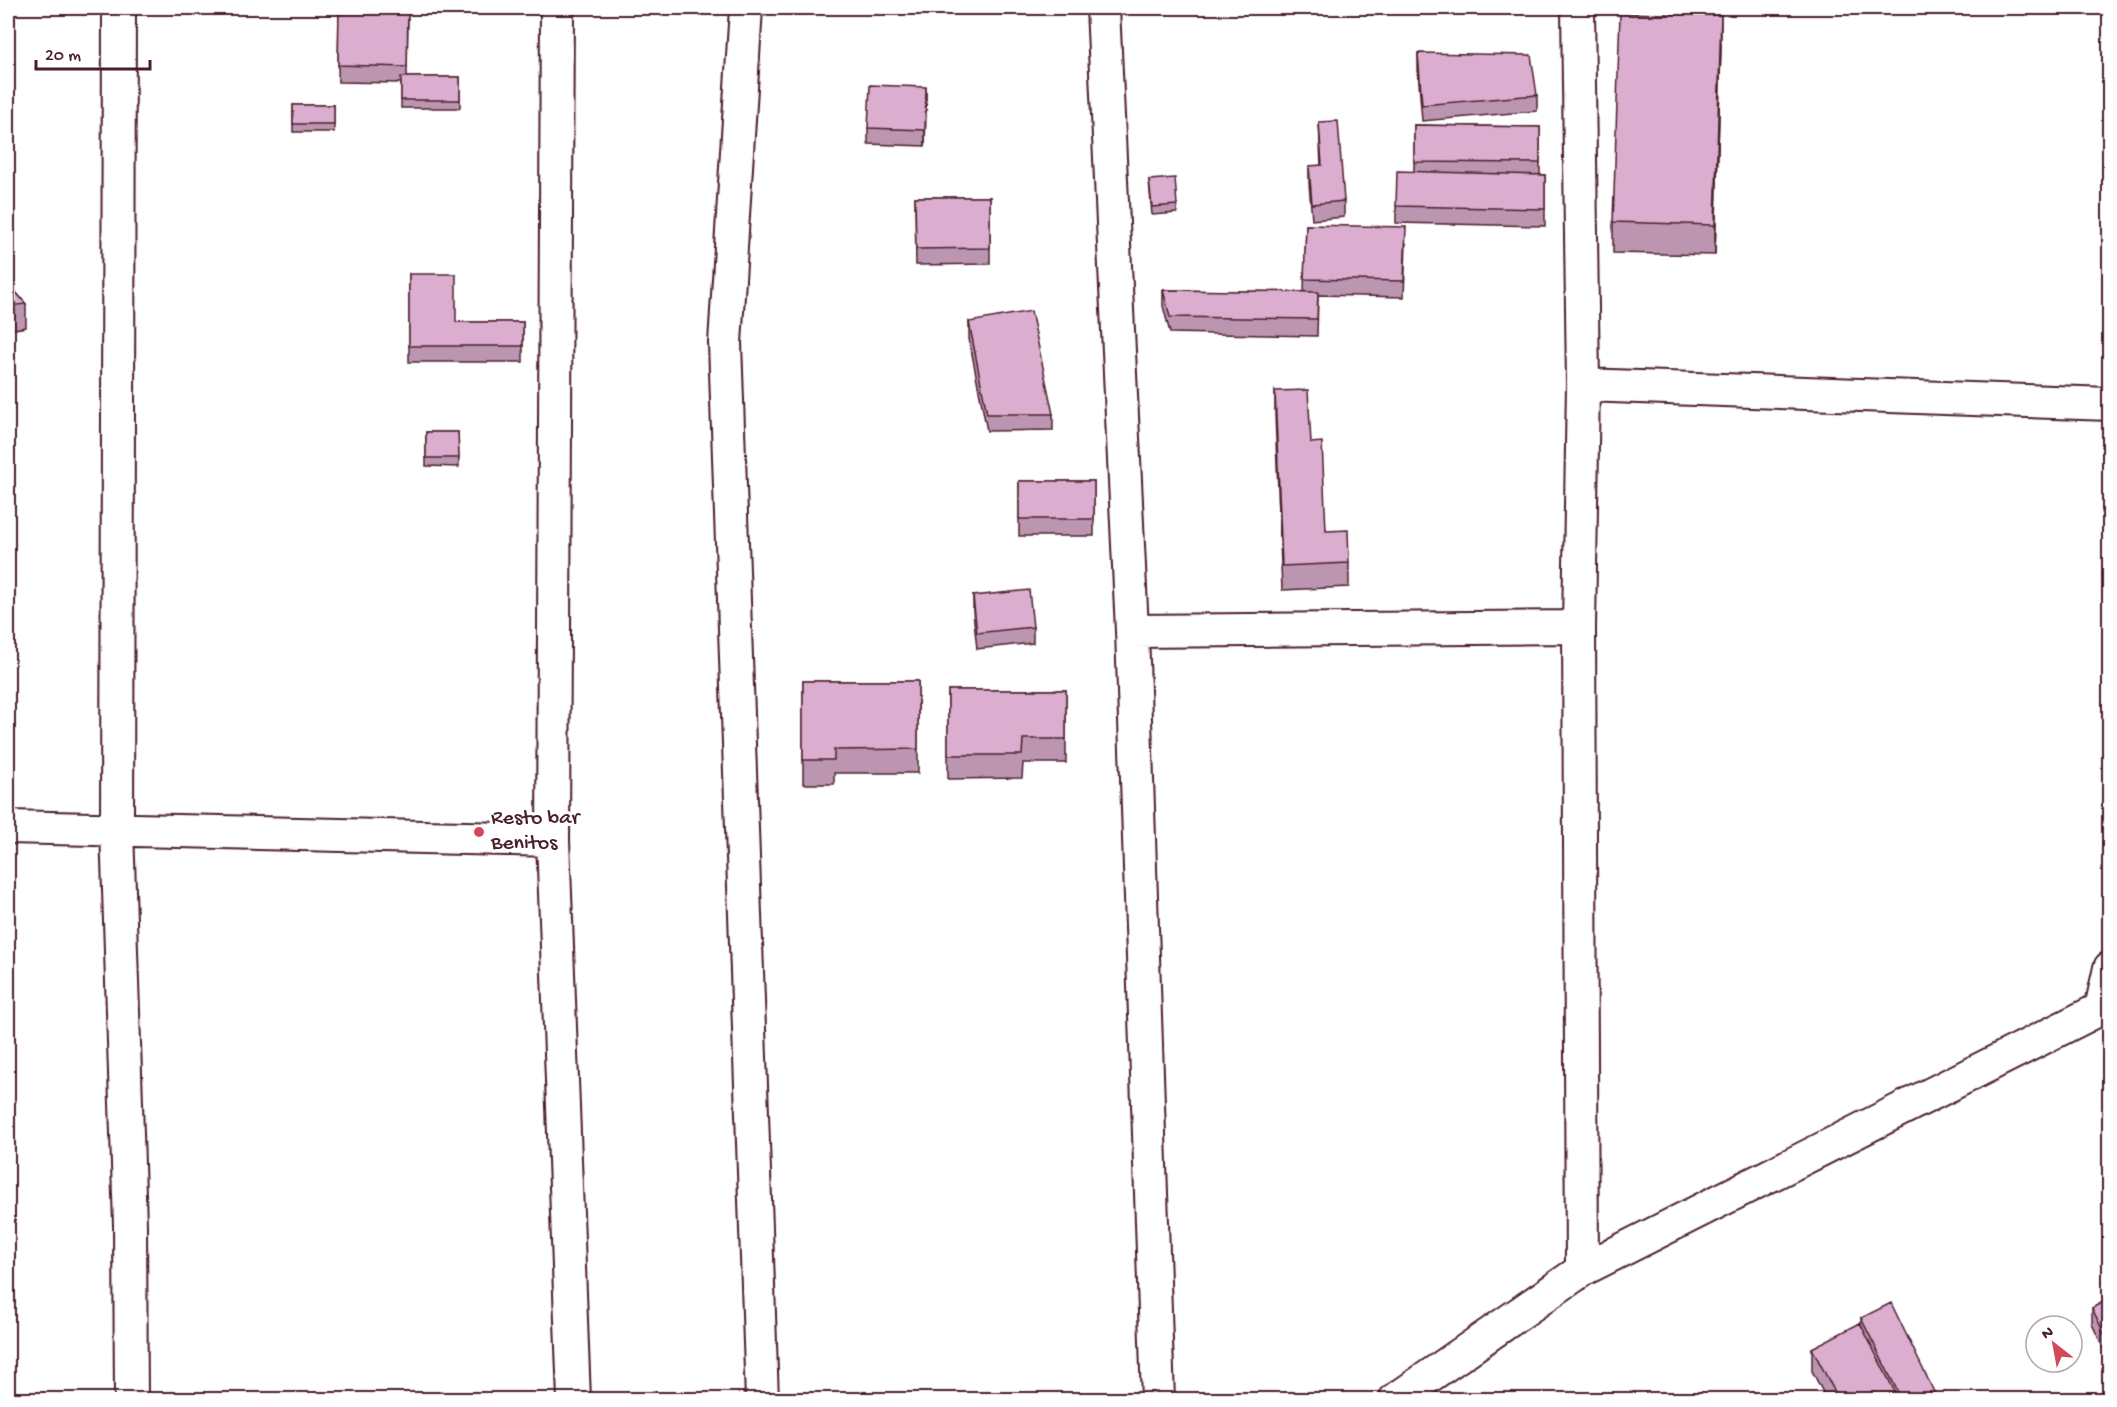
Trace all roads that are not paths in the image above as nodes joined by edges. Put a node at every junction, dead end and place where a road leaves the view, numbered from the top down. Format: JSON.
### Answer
{"nodes":[{"id":1,"x":118,"y":8,"type":"edge"},
{"id":2,"x":557,"y":8,"type":"edge"},
{"id":3,"x":746,"y":8,"type":"edge"},
{"id":4,"x":1103,"y":8,"type":"edge"},
{"id":5,"x":1578,"y":8,"type":"edge"},
{"id":6,"x":1583,"y":385,"type":"junction"},
{"id":7,"x":2109,"y":404,"type":"edge"},
{"id":8,"x":1580,"y":627,"type":"junction"},
{"id":9,"x":1132,"y":631,"type":"junction"},
{"id":10,"x":8,"y":827,"type":"edge"},
{"id":11,"x":117,"y":829,"type":"junction"},
{"id":12,"x":553,"y":840,"type":"junction"},
{"id":13,"x":2109,"y":968,"type":"edge"},
{"id":14,"x":2105,"y":1007,"type":"edge"},
{"id":15,"x":1582,"y":1270,"type":"junction"},
{"id":16,"x":131,"y":1400,"type":"edge"},
{"id":17,"x":574,"y":1400,"type":"edge"},
{"id":18,"x":762,"y":1400,"type":"edge"},
{"id":19,"x":1158,"y":1400,"type":"edge"},
{"id":20,"x":1395,"y":1400,"type":"edge"}],
"edges":[{"from":1,"to":11,"type":"street"},
{"from":2,"to":12,"type":"street"},
{"from":3,"to":18,"type":"street"},
{"from":4,"to":9,"type":"street"},
{"from":5,"to":6,"type":"street"},
{"from":6,"to":7,"type":"street"},
{"from":6,"to":8,"type":"street"},
{"from":8,"to":9,"type":"street"},
{"from":8,"to":15,"type":"street"},
{"from":9,"to":19,"type":"street"},
{"from":10,"to":11,"type":"street"},
{"from":11,"to":12,"type":"street"},
{"from":11,"to":16,"type":"street"},
{"from":12,"to":17,"type":"street"},
{"from":13,"to":14,"type":"street"},
{"from":14,"to":15,"type":"street"},
{"from":15,"to":20,"type":"street"}]}
